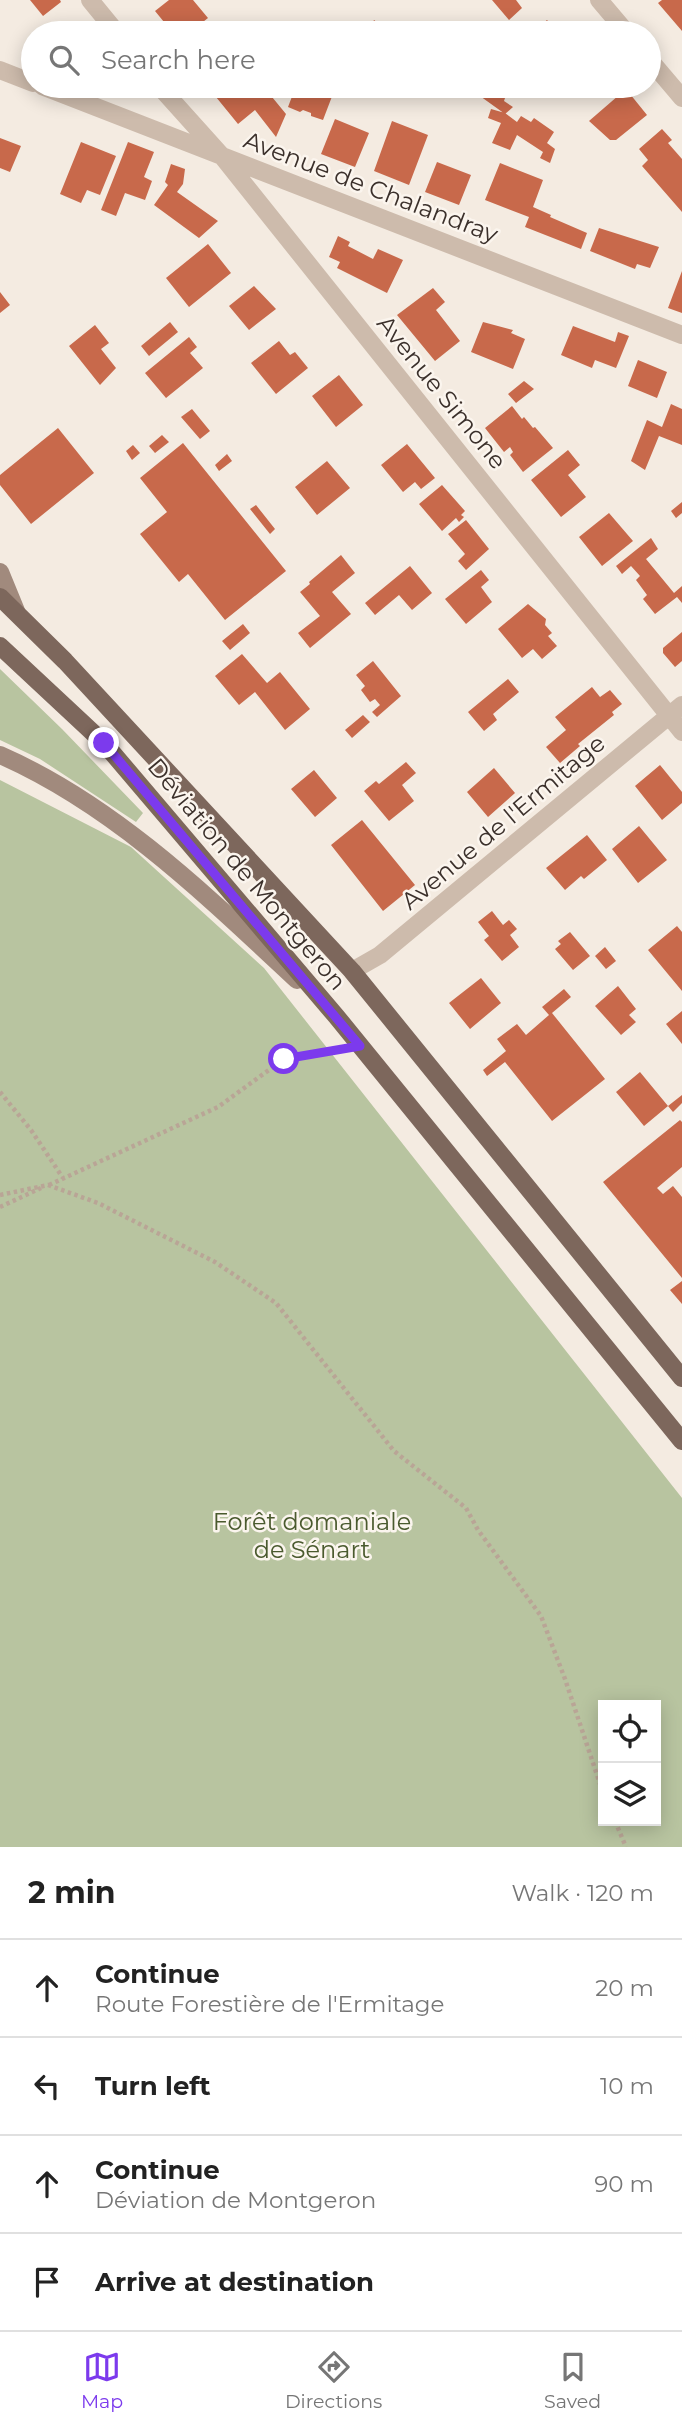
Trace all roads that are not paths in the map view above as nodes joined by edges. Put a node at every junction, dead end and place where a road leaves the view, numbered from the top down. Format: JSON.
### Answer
{"nodes":[{"id":1,"x":90,"y":0,"type":"edge"},
{"id":2,"x":599,"y":0,"type":"edge"},
{"id":3,"x":107,"y":21,"type":"edge"},
{"id":4,"x":617,"y":21,"type":"edge"},
{"id":5,"x":0,"y":70,"type":"edge"},
{"id":6,"x":661,"y":73,"type":"edge"},
{"id":7,"x":21,"y":78,"type":"edge"},
{"id":8,"x":72,"y":98,"type":"edge"},
{"id":9,"x":170,"y":98,"type":"edge"},
{"id":10,"x":682,"y":98,"type":"edge"},
{"id":11,"x":221,"y":155,"type":"junction"},
{"id":12,"x":682,"y":335,"type":"edge"},
{"id":13,"x":0,"y":572,"type":"edge"},
{"id":14,"x":0,"y":597,"type":"edge"},
{"id":15,"x":16,"y":611,"type":"junction"},
{"id":16,"x":0,"y":646,"type":"edge"},
{"id":17,"x":676,"y":711,"type":"edge"},
{"id":18,"x":682,"y":732,"type":"edge"},
{"id":19,"x":0,"y":755,"type":"edge"},
{"id":20,"x":352,"y":971,"type":"junction"},
{"id":21,"x":336,"y":1016,"type":"junction"},
{"id":22,"x":682,"y":1378,"type":"edge"},
{"id":23,"x":682,"y":1441,"type":"edge"}],
"edges":[{"from":1,"to":3,"type":"street"},
{"from":2,"to":4,"type":"street"},
{"from":5,"to":7,"type":"street"},
{"from":6,"to":10,"type":"street"},
{"from":8,"to":11,"type":"street","name":"Avenue de Chalandray"},
{"from":9,"to":11,"type":"street","name":"Avenue Simone"},
{"from":11,"to":12,"type":"street","name":"Avenue de Chalandray"},
{"from":11,"to":17,"type":"street","name":"Avenue Simone"},
{"from":13,"to":15,"type":"main road"},
{"from":14,"to":15,"type":"main road"},
{"from":15,"to":20,"type":"main road"},
{"from":16,"to":21,"type":"main road","name":"Déviation de Montgeron"},
{"from":17,"to":18,"type":"street","name":"Avenue Simone"},
{"from":17,"to":20,"type":"street","name":"Avenue de l'Ermitage"},
{"from":19,"to":21,"type":"main road"},
{"from":20,"to":22,"type":"main road"},
{"from":21,"to":23,"type":"main road","name":"Déviation de Montgeron"}]}
